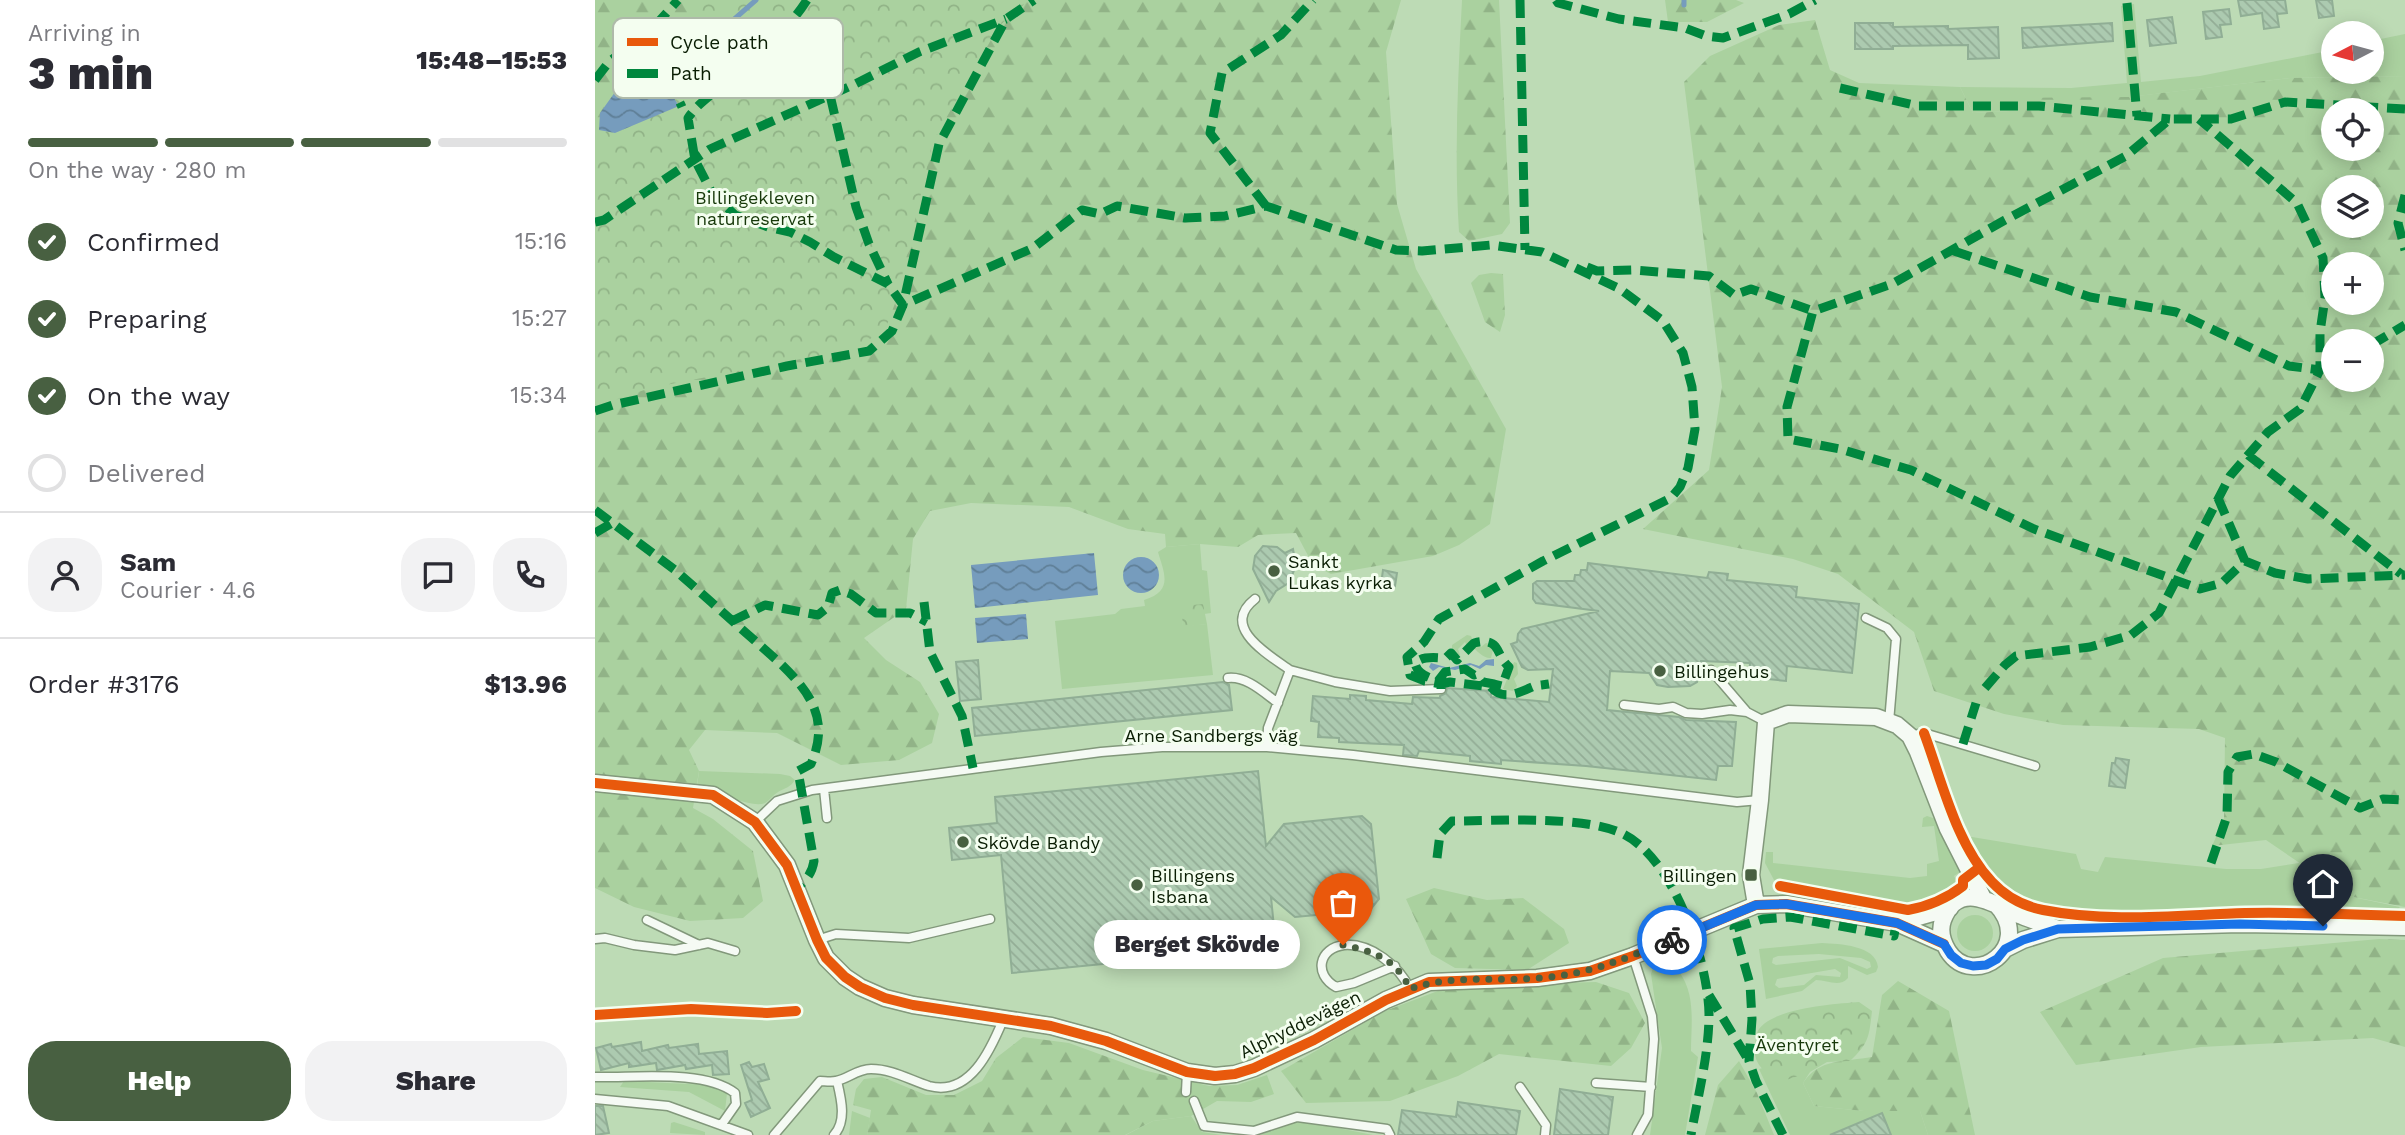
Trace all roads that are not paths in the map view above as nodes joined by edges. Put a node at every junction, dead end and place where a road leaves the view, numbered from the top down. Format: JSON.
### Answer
{"nodes":[{"id":1,"x":1255,"y":599,"type":"dead end"},
{"id":2,"x":1866,"y":618,"type":"dead end"},
{"id":3,"x":1290,"y":670,"type":"junction"},
{"id":4,"x":1711,"y":670,"type":"dead end"},
{"id":5,"x":1229,"y":678,"type":"dead end"},
{"id":6,"x":1441,"y":689,"type":"dead end"},
{"id":7,"x":1278,"y":703,"type":"junction"},
{"id":8,"x":1624,"y":705,"type":"dead end"},
{"id":9,"x":1747,"y":712,"type":"junction"},
{"id":10,"x":1766,"y":722,"type":"junction"},
{"id":11,"x":1889,"y":722,"type":"junction"},
{"id":12,"x":1910,"y":736,"type":"junction"},
{"id":13,"x":1267,"y":747,"type":"junction"},
{"id":14,"x":2035,"y":766,"type":"dead end"},
{"id":15,"x":595,"y":783,"type":"edge"},
{"id":16,"x":824,"y":789,"type":"junction"},
{"id":17,"x":1760,"y":800,"type":"junction"},
{"id":18,"x":827,"y":818,"type":"dead end"},
{"id":19,"x":755,"y":822,"type":"junction"},
{"id":20,"x":1990,"y":901,"type":"junction"},
{"id":21,"x":1756,"y":905,"type":"junction"},
{"id":22,"x":1950,"y":908,"type":"junction"},
{"id":23,"x":990,"y":919,"type":"dead end"},
{"id":24,"x":647,"y":920,"type":"dead end"},
{"id":25,"x":1897,"y":923,"type":"junction"},
{"id":26,"x":2405,"y":927,"type":"edge"},
{"id":27,"x":2058,"y":929,"type":"junction"},
{"id":28,"x":595,"y":939,"type":"edge"},
{"id":29,"x":817,"y":940,"type":"junction"},
{"id":30,"x":1944,"y":944,"type":"junction"},
{"id":31,"x":699,"y":945,"type":"junction"},
{"id":32,"x":2005,"y":949,"type":"junction"},
{"id":33,"x":736,"y":951,"type":"dead end"},
{"id":34,"x":1633,"y":956,"type":"junction"},
{"id":35,"x":1395,"y":966,"type":"junction"},
{"id":36,"x":1410,"y":989,"type":"junction"},
{"id":37,"x":1003,"y":1020,"type":"junction"},
{"id":38,"x":1187,"y":1072,"type":"junction"},
{"id":39,"x":595,"y":1077,"type":"edge"},
{"id":40,"x":837,"y":1082,"type":"junction"},
{"id":41,"x":1596,"y":1083,"type":"dead end"},
{"id":42,"x":1520,"y":1087,"type":"dead end"},
{"id":43,"x":1651,"y":1087,"type":"junction"},
{"id":44,"x":1187,"y":1092,"type":"dead end"},
{"id":45,"x":595,"y":1099,"type":"edge"},
{"id":46,"x":1194,"y":1101,"type":"dead end"},
{"id":47,"x":722,"y":1124,"type":"junction"},
{"id":48,"x":748,"y":1135,"type":"edge"},
{"id":49,"x":773,"y":1135,"type":"edge"},
{"id":50,"x":834,"y":1135,"type":"edge"},
{"id":51,"x":1390,"y":1135,"type":"edge"},
{"id":52,"x":1545,"y":1135,"type":"edge"},
{"id":53,"x":1637,"y":1135,"type":"edge"}],
"edges":[{"from":1,"to":3,"type":"lane"},
{"from":2,"to":11,"type":"lane"},
{"from":3,"to":6,"type":"lane"},
{"from":3,"to":7,"type":"lane"},
{"from":4,"to":9,"type":"lane"},
{"from":5,"to":7,"type":"lane"},
{"from":7,"to":13,"type":"lane"},
{"from":8,"to":9,"type":"lane"},
{"from":9,"to":10,"type":"lane"},
{"from":10,"to":11,"type":"street"},
{"from":10,"to":17,"type":"street"},
{"from":11,"to":12,"type":"street"},
{"from":12,"to":14,"type":"lane"},
{"from":12,"to":20,"type":"street"},
{"from":13,"to":16,"type":"lane","name":"Arne Sandbergs väg"},
{"from":13,"to":17,"type":"lane","name":"Arne Sandbergs väg"},
{"from":15,"to":19,"type":"street"},
{"from":16,"to":18,"type":"lane"},
{"from":16,"to":19,"type":"lane","name":"Arne Sandbergs väg"},
{"from":17,"to":21,"type":"street"},
{"from":19,"to":29,"type":"street","name":"Alphyddevägen"},
{"from":20,"to":22,"type":"street"},
{"from":20,"to":27,"type":"street"},
{"from":20,"to":32,"type":"street"},
{"from":21,"to":25,"type":"street","name":"Alphyddevägen"},
{"from":21,"to":34,"type":"street","name":"Alphyddevägen"},
{"from":22,"to":25,"type":"street","name":"Alphyddevägen"},
{"from":22,"to":30,"type":"street"},
{"from":23,"to":29,"type":"lane"},
{"from":24,"to":31,"type":"lane"},
{"from":25,"to":30,"type":"street","name":"Alphyddevägen"},
{"from":26,"to":27,"type":"street"},
{"from":27,"to":32,"type":"street"},
{"from":28,"to":31,"type":"lane"},
{"from":29,"to":37,"type":"street","name":"Alphyddevägen"},
{"from":30,"to":32,"type":"street"},
{"from":31,"to":33,"type":"lane"},
{"from":34,"to":36,"type":"street","name":"Alphyddevägen"},
{"from":34,"to":43,"type":"lane"},
{"from":35,"to":35,"type":"lane"},
{"from":35,"to":36,"type":"lane"},
{"from":36,"to":38,"type":"street","name":"Alphyddevägen"},
{"from":37,"to":38,"type":"street","name":"Alphyddevägen"},
{"from":37,"to":40,"type":"lane"},
{"from":38,"to":44,"type":"lane"},
{"from":39,"to":47,"type":"lane"},
{"from":40,"to":49,"type":"lane"},
{"from":40,"to":50,"type":"lane"},
{"from":41,"to":43,"type":"lane"},
{"from":42,"to":52,"type":"lane"},
{"from":43,"to":53,"type":"lane"},
{"from":45,"to":47,"type":"lane"},
{"from":46,"to":51,"type":"lane"},
{"from":47,"to":48,"type":"lane"}]}
